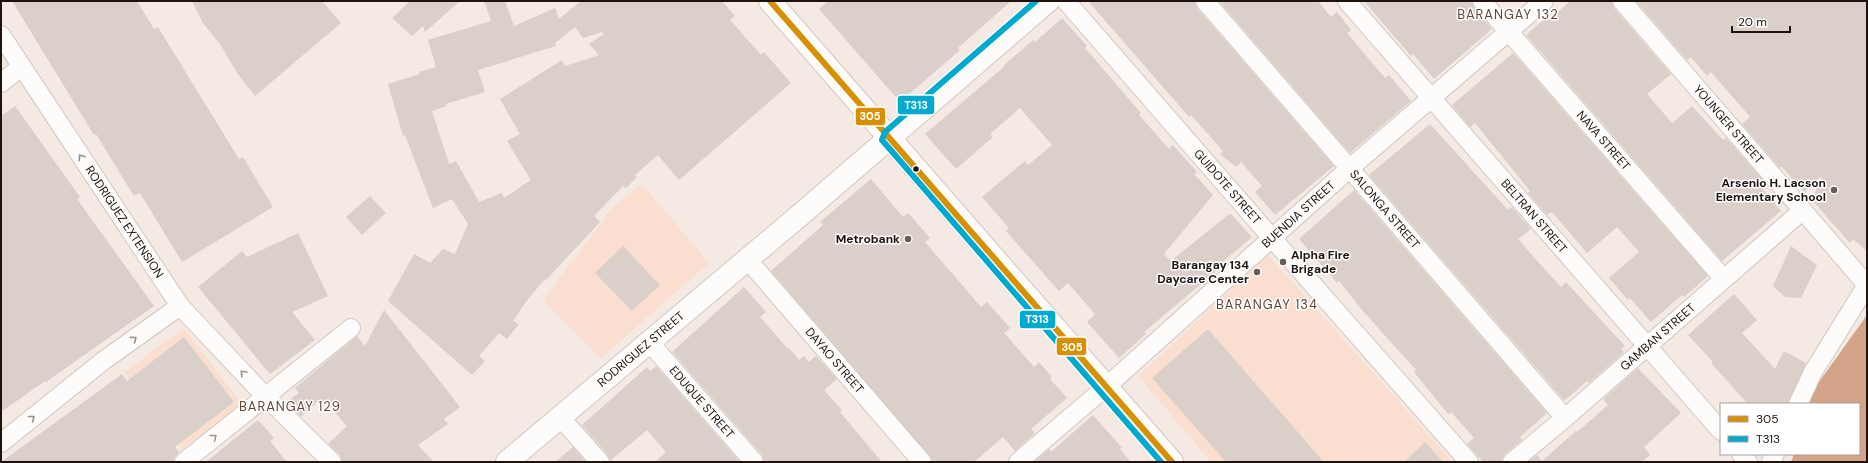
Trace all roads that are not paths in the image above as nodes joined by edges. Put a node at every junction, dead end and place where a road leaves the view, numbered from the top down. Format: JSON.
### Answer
{"nodes":[{"id":1,"x":770,"y":1,"type":"edge"},
{"id":2,"x":1048,"y":1,"type":"edge"},
{"id":3,"x":1066,"y":1,"type":"edge"},
{"id":4,"x":1205,"y":1,"type":"edge"},
{"id":5,"x":1347,"y":1,"type":"edge"},
{"id":6,"x":1482,"y":1,"type":"edge"},
{"id":7,"x":1544,"y":1,"type":"edge"},
{"id":8,"x":1622,"y":1,"type":"edge"},
{"id":9,"x":1509,"y":32,"type":"junction"},
{"id":10,"x":1,"y":35,"type":"edge"},
{"id":11,"x":21,"y":67,"type":"junction"},
{"id":12,"x":1,"y":83,"type":"edge"},
{"id":13,"x":1431,"y":98,"type":"junction"},
{"id":14,"x":890,"y":138,"type":"junction"},
{"id":15,"x":1350,"y":168,"type":"junction"},
{"id":16,"x":1804,"y":210,"type":"junction"},
{"id":17,"x":1271,"y":237,"type":"junction"},
{"id":18,"x":747,"y":258,"type":"junction"},
{"id":19,"x":1724,"y":279,"type":"junction"},
{"id":20,"x":1867,"y":285,"type":"edge"},
{"id":21,"x":180,"y":306,"type":"junction"},
{"id":22,"x":351,"y":328,"type":"dead end"},
{"id":23,"x":649,"y":342,"type":"junction"},
{"id":24,"x":1648,"y":346,"type":"junction"},
{"id":25,"x":1107,"y":386,"type":"junction"},
{"id":26,"x":267,"y":399,"type":"junction"},
{"id":27,"x":1798,"y":403,"type":"edge"},
{"id":28,"x":560,"y":417,"type":"junction"},
{"id":29,"x":1565,"y":418,"type":"junction"},
{"id":30,"x":1720,"y":430,"type":"edge"},
{"id":31,"x":1,"y":443,"type":"edge"},
{"id":32,"x":184,"y":462,"type":"edge"},
{"id":33,"x":331,"y":462,"type":"edge"},
{"id":34,"x":507,"y":462,"type":"edge"},
{"id":35,"x":600,"y":462,"type":"edge"},
{"id":36,"x":754,"y":462,"type":"edge"},
{"id":37,"x":922,"y":462,"type":"edge"},
{"id":38,"x":1018,"y":462,"type":"edge"},
{"id":39,"x":1172,"y":462,"type":"edge"},
{"id":40,"x":1469,"y":462,"type":"edge"},
{"id":41,"x":1512,"y":462,"type":"edge"}],
"edges":[{"from":1,"to":14,"type":"street"},
{"from":2,"to":14,"type":"street","name":"RODRIGUEZ STREET"},
{"from":3,"to":17,"type":"street","name":"GUIDOTE STREET"},
{"from":4,"to":15,"type":"street","name":"SALONGA STREET"},
{"from":5,"to":13,"type":"street","name":"BELTRAN STREET"},
{"from":6,"to":9,"type":"street","name":"NAVA STREET"},
{"from":7,"to":9,"type":"street","name":"BUENDIA STREET"},
{"from":8,"to":16,"type":"street","name":"YOUNGER STREET"},
{"from":9,"to":13,"type":"street","name":"BUENDIA STREET"},
{"from":9,"to":19,"type":"street","name":"NAVA STREET"},
{"from":10,"to":11,"type":"street","name":"RODRIGUEZ EXTENSION"},
{"from":11,"to":12,"type":"street"},
{"from":21,"to":11,"type":"street","name":"RODRIGUEZ EXTENSION","one_way":true},
{"from":13,"to":15,"type":"street","name":"BUENDIA STREET"},
{"from":13,"to":24,"type":"street","name":"BELTRAN STREET"},
{"from":14,"to":18,"type":"street","name":"RODRIGUEZ STREET"},
{"from":14,"to":25,"type":"street"},
{"from":15,"to":17,"type":"street","name":"BUENDIA STREET"},
{"from":15,"to":29,"type":"street","name":"SALONGA STREET"},
{"from":16,"to":19,"type":"street","name":"GAMBAN STREET"},
{"from":16,"to":20,"type":"street","name":"YOUNGER STREET"},
{"from":17,"to":25,"type":"street","name":"BUENDIA STREET"},
{"from":17,"to":40,"type":"street","name":"GUIDOTE STREET"},
{"from":18,"to":23,"type":"street","name":"RODRIGUEZ STREET"},
{"from":18,"to":37,"type":"street","name":"DAYAO STREET"},
{"from":19,"to":24,"type":"street","name":"GAMBAN STREET"},
{"from":20,"to":27,"type":"street"},
{"from":26,"to":21,"type":"street","name":"RODRIGUEZ EXTENSION","one_way":true},
{"from":31,"to":21,"type":"street","one_way":true},
{"from":22,"to":26,"type":"street"},
{"from":23,"to":28,"type":"street","name":"RODRIGUEZ STREET"},
{"from":23,"to":36,"type":"street","name":"EDUQUE STREET"},
{"from":24,"to":29,"type":"street","name":"GAMBAN STREET"},
{"from":24,"to":30,"type":"street","name":"BELTRAN STREET"},
{"from":25,"to":38,"type":"street","name":"BUENDIA STREET"},
{"from":25,"to":39,"type":"street"},
{"from":32,"to":26,"type":"street","one_way":true},
{"from":26,"to":33,"type":"street","name":"RODRIGUEZ EXTENSION"},
{"from":28,"to":34,"type":"street","name":"RODRIGUEZ STREET"},
{"from":28,"to":35,"type":"street"},
{"from":29,"to":41,"type":"street","name":"GAMBAN STREET"}]}
